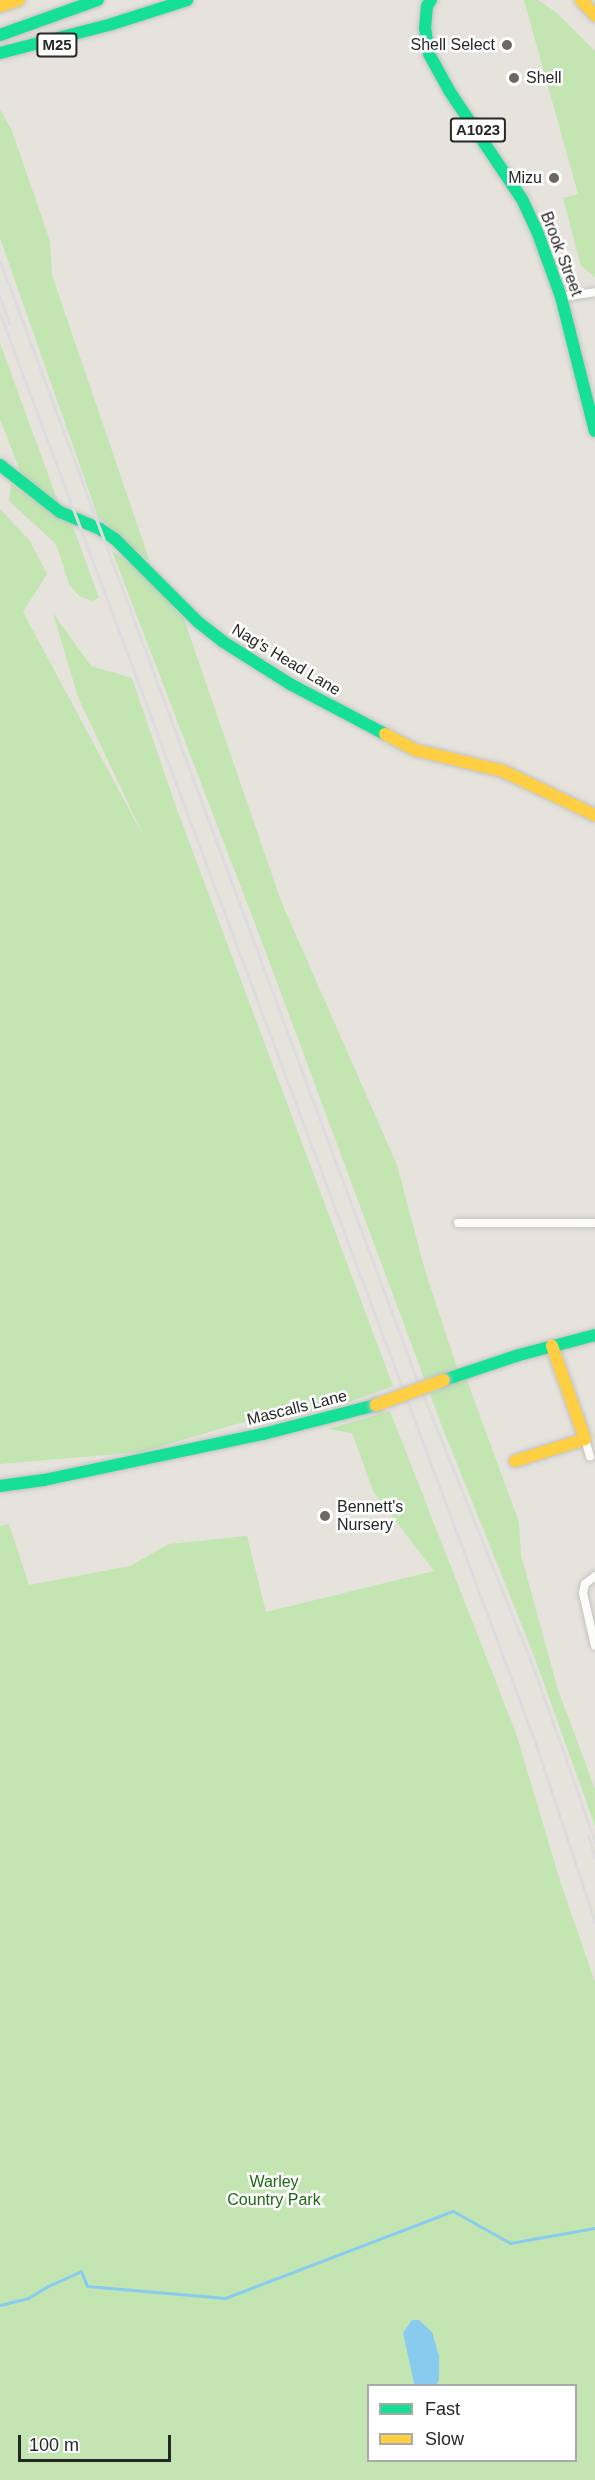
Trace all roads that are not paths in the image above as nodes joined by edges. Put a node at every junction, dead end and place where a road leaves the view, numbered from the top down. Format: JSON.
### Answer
{"nodes":[{"id":1,"x":19,"y":0,"type":"edge"},
{"id":2,"x":99,"y":0,"type":"edge"},
{"id":3,"x":187,"y":0,"type":"edge"},
{"id":4,"x":581,"y":0,"type":"edge"},
{"id":5,"x":427,"y":2,"type":"edge"},
{"id":6,"x":0,"y":6,"type":"edge"},
{"id":7,"x":595,"y":15,"type":"edge"},
{"id":8,"x":112,"y":24,"type":"junction"},
{"id":9,"x":0,"y":35,"type":"edge"},
{"id":10,"x":0,"y":53,"type":"edge"},
{"id":11,"x":0,"y":61,"type":"edge"},
{"id":12,"x":595,"y":292,"type":"edge"},
{"id":13,"x":561,"y":297,"type":"junction"},
{"id":14,"x":595,"y":431,"type":"edge"},
{"id":15,"x":0,"y":465,"type":"edge"},
{"id":16,"x":595,"y":815,"type":"edge"},
{"id":17,"x":458,"y":1223,"type":"dead end"},
{"id":18,"x":595,"y":1223,"type":"edge"},
{"id":19,"x":595,"y":1335,"type":"edge"},
{"id":20,"x":552,"y":1346,"type":"junction"},
{"id":21,"x":585,"y":1439,"type":"junction"},
{"id":22,"x":590,"y":1456,"type":"dead end"},
{"id":23,"x":515,"y":1461,"type":"dead end"},
{"id":24,"x":0,"y":1486,"type":"edge"},
{"id":25,"x":595,"y":1576,"type":"edge"},
{"id":26,"x":595,"y":1646,"type":"edge"}],
"edges":[{"from":1,"to":6,"type":"main road"},
{"from":2,"to":9,"type":"main road","number":"M25"},
{"from":3,"to":8,"type":"main road","number":"M25"},
{"from":4,"to":7,"type":"main road"},
{"from":5,"to":13,"type":"main road","name":"Brook Street","number":"A1023"},
{"from":8,"to":10,"type":"main road","number":"M25"},
{"from":8,"to":11,"type":"main road","number":"M25"},
{"from":12,"to":13,"type":"street"},
{"from":13,"to":14,"type":"main road","name":"Brook Street","number":"A1023"},
{"from":15,"to":16,"type":"main road","name":"Nag's Head Lane"},
{"from":17,"to":18,"type":"street"},
{"from":19,"to":20,"type":"main road","name":"Mascalls Lane"},
{"from":20,"to":21,"type":"main road"},
{"from":20,"to":24,"type":"main road","name":"Mascalls Lane","bridge":true},
{"from":21,"to":22,"type":"street"},
{"from":21,"to":23,"type":"main road"},
{"from":25,"to":26,"type":"street"}]}
